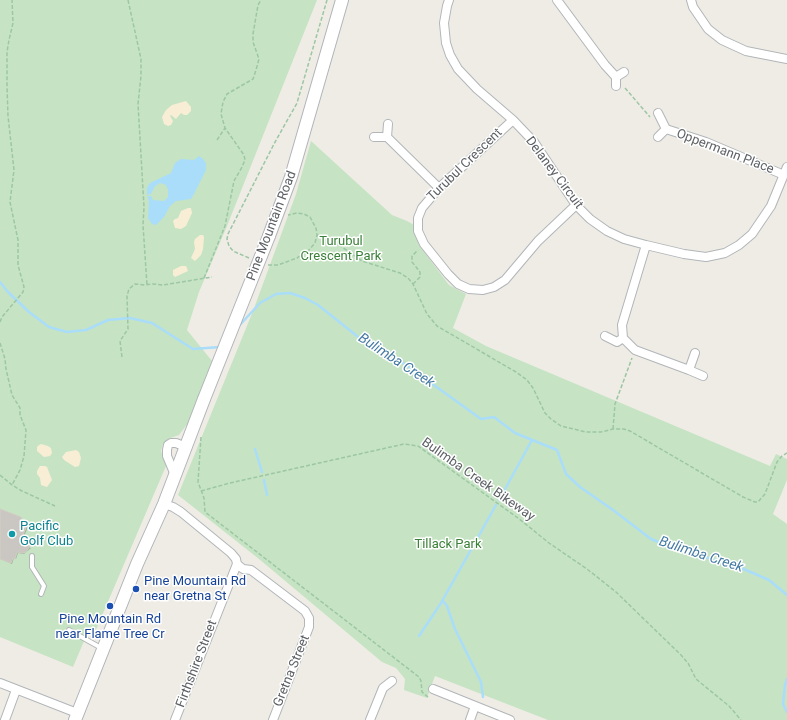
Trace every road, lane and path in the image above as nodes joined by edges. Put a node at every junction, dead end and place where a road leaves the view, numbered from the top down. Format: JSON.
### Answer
{"nodes":[{"id":1,"x":12,"y":0,"type":"edge"},
{"id":2,"x":128,"y":0,"type":"edge"},
{"id":3,"x":261,"y":0,"type":"edge"},
{"id":4,"x":342,"y":0,"type":"edge"},
{"id":5,"x":449,"y":0,"type":"edge"},
{"id":6,"x":557,"y":0,"type":"edge"},
{"id":7,"x":691,"y":0,"type":"edge"},
{"id":8,"x":787,"y":59,"type":"edge"},
{"id":9,"x":624,"y":72,"type":"dead end"},
{"id":10,"x":616,"y":81,"type":"junction"},
{"id":11,"x":655,"y":116,"type":"joint"},
{"id":12,"x":513,"y":120,"type":"junction"},
{"id":13,"x":388,"y":124,"type":"dead end"},
{"id":14,"x":225,"y":128,"type":"junction"},
{"id":15,"x":666,"y":129,"type":"junction"},
{"id":16,"x":374,"y":137,"type":"dead end"},
{"id":17,"x":387,"y":137,"type":"junction"},
{"id":18,"x":658,"y":137,"type":"dead end"},
{"id":19,"x":217,"y":140,"type":"dead end"},
{"id":20,"x":785,"y":171,"type":"edge"},
{"id":21,"x":439,"y":188,"type":"junction"},
{"id":22,"x":576,"y":205,"type":"junction"},
{"id":23,"x":317,"y":235,"type":"dead end"},
{"id":24,"x":424,"y":244,"type":"junction"},
{"id":25,"x":646,"y":246,"type":"junction"},
{"id":26,"x":212,"y":276,"type":"dead end"},
{"id":27,"x":204,"y":278,"type":"junction"},
{"id":28,"x":412,"y":284,"type":"junction"},
{"id":29,"x":147,"y":285,"type":"junction"},
{"id":30,"x":0,"y":322,"type":"edge"},
{"id":31,"x":604,"y":336,"type":"dead end"},
{"id":32,"x":623,"y":338,"type":"junction"},
{"id":33,"x":0,"y":344,"type":"edge"},
{"id":34,"x":635,"y":350,"type":"junction"},
{"id":35,"x":695,"y":353,"type":"dead end"},
{"id":36,"x":122,"y":357,"type":"dead end"},
{"id":37,"x":689,"y":370,"type":"junction"},
{"id":38,"x":703,"y":376,"type":"dead end"},
{"id":39,"x":613,"y":428,"type":"junction"},
{"id":40,"x":201,"y":432,"type":"dead end"},
{"id":41,"x":186,"y":446,"type":"junction"},
{"id":42,"x":787,"y":453,"type":"edge"},
{"id":43,"x":175,"y":474,"type":"junction"},
{"id":44,"x":0,"y":475,"type":"edge"},
{"id":45,"x":12,"y":485,"type":"junction"},
{"id":46,"x":201,"y":491,"type":"junction"},
{"id":47,"x":164,"y":504,"type":"junction"},
{"id":48,"x":55,"y":506,"type":"dead end"},
{"id":49,"x":32,"y":556,"type":"dead end"},
{"id":50,"x":237,"y":564,"type":"junction"},
{"id":51,"x":41,"y":594,"type":"dead end"},
{"id":52,"x":69,"y":630,"type":"dead end"},
{"id":53,"x":103,"y":649,"type":"junction"},
{"id":54,"x":392,"y":681,"type":"dead end"},
{"id":55,"x":0,"y":683,"type":"edge"},
{"id":56,"x":433,"y":689,"type":"dead end"},
{"id":57,"x":16,"y":690,"type":"junction"},
{"id":58,"x":428,"y":697,"type":"dead end"},
{"id":59,"x":475,"y":706,"type":"junction"},
{"id":60,"x":76,"y":717,"type":"edge"},
{"id":61,"x":5,"y":720,"type":"edge"},
{"id":62,"x":175,"y":720,"type":"edge"},
{"id":63,"x":273,"y":720,"type":"edge"},
{"id":64,"x":370,"y":720,"type":"edge"},
{"id":65,"x":470,"y":720,"type":"edge"},
{"id":66,"x":510,"y":720,"type":"edge"},
{"id":67,"x":741,"y":720,"type":"edge"}],
"edges":[{"from":1,"to":30,"type":"path"},
{"from":2,"to":29,"type":"path"},
{"from":3,"to":14,"type":"path"},
{"from":4,"to":41,"type":"main road","name":"Pine Mountain Road","bridge":true},
{"from":5,"to":12,"type":"street","name":"Delaney Circuit"},
{"from":6,"to":10,"type":"street"},
{"from":7,"to":8,"type":"street"},
{"from":9,"to":10,"type":"street"},
{"from":10,"to":11,"type":"path"},
{"from":11,"to":15,"type":"street","name":"Oppermann Place"},
{"from":12,"to":21,"type":"street","name":"Turubul Crescent"},
{"from":12,"to":22,"type":"street","name":"Delaney Circuit"},
{"from":13,"to":17,"type":"street"},
{"from":14,"to":19,"type":"path"},
{"from":14,"to":27,"type":"path"},
{"from":15,"to":18,"type":"street","name":"Oppermann Place"},
{"from":15,"to":20,"type":"street","name":"Oppermann Place"},
{"from":16,"to":17,"type":"street"},
{"from":17,"to":21,"type":"street"},
{"from":20,"to":25,"type":"street","name":"Delaney Circuit"},
{"from":21,"to":24,"type":"street","name":"Turubul Crescent"},
{"from":22,"to":24,"type":"street","name":"Turubul Crescent"},
{"from":22,"to":25,"type":"street","name":"Delaney Circuit"},
{"from":23,"to":28,"type":"path"},
{"from":24,"to":28,"type":"path"},
{"from":25,"to":32,"type":"street"},
{"from":26,"to":27,"type":"path"},
{"from":27,"to":29,"type":"path"},
{"from":28,"to":39,"type":"path"},
{"from":29,"to":36,"type":"path"},
{"from":31,"to":32,"type":"street"},
{"from":32,"to":34,"type":"street"},
{"from":33,"to":45,"type":"path"},
{"from":34,"to":37,"type":"street"},
{"from":34,"to":39,"type":"path"},
{"from":35,"to":37,"type":"street"},
{"from":37,"to":38,"type":"street"},
{"from":39,"to":42,"type":"path"},
{"from":40,"to":46,"type":"path"},
{"from":41,"to":43,"type":"main road","name":"Pine Mountain Road"},
{"from":41,"to":43,"type":"street"},
{"from":43,"to":47,"type":"main road","name":"Pine Mountain Road"},
{"from":44,"to":45,"type":"path"},
{"from":45,"to":48,"type":"path"},
{"from":46,"to":58,"type":"path"},
{"from":46,"to":67,"type":"path","name":"Bulimba Creek Bikeway"},
{"from":47,"to":50,"type":"street","name":"Gretna Street"},
{"from":47,"to":53,"type":"main road","name":"Pine Mountain Road"},
{"from":49,"to":51,"type":"lane"},
{"from":50,"to":62,"type":"street","name":"Firthshire Street"},
{"from":50,"to":63,"type":"street","name":"Gretna Street"},
{"from":52,"to":53,"type":"lane"},
{"from":53,"to":60,"type":"main road","name":"Pine Mountain Road"},
{"from":54,"to":64,"type":"street"},
{"from":55,"to":57,"type":"street"},
{"from":56,"to":59,"type":"street"},
{"from":57,"to":60,"type":"street"},
{"from":57,"to":61,"type":"street"},
{"from":59,"to":65,"type":"street"},
{"from":59,"to":66,"type":"street"}]}
